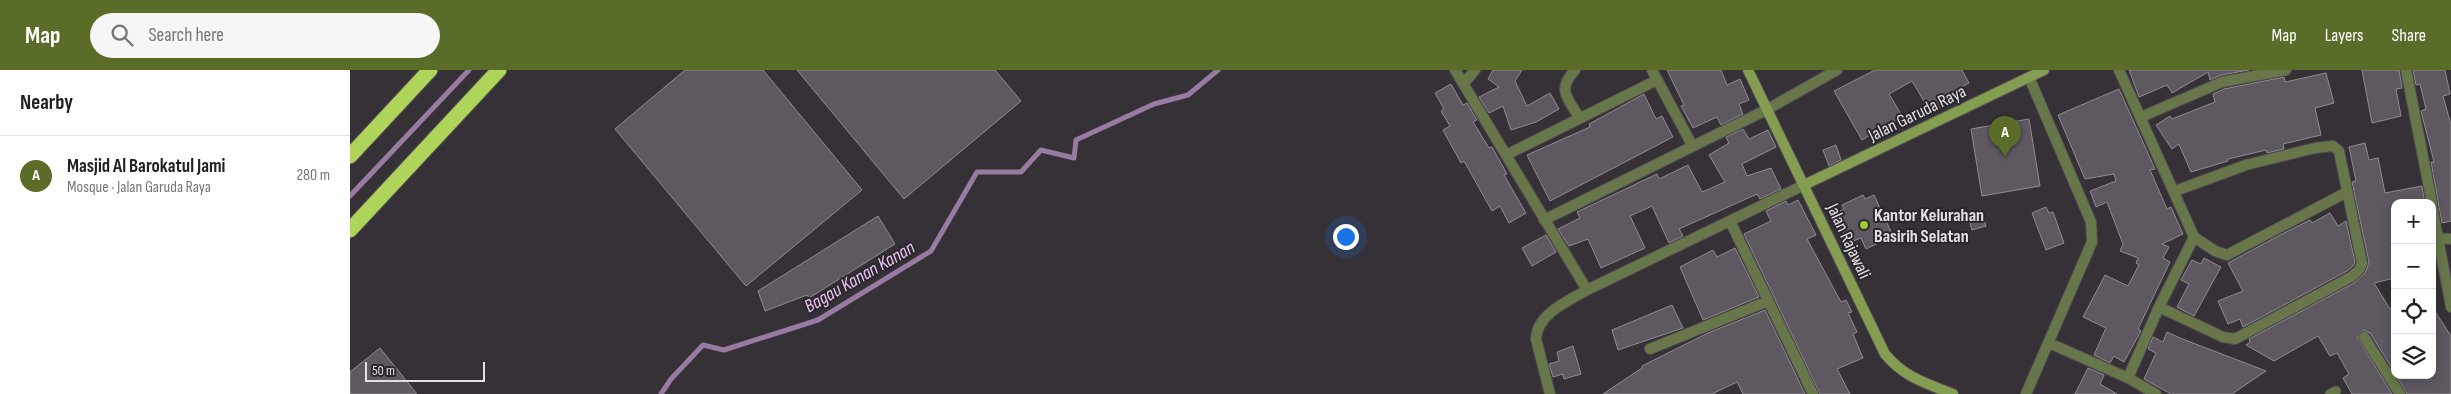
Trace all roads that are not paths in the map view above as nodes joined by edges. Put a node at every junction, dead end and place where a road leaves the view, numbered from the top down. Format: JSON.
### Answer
{"nodes":[{"id":1,"x":430,"y":70,"type":"edge"},
{"id":2,"x":499,"y":70,"type":"edge"},
{"id":3,"x":1455,"y":70,"type":"edge"},
{"id":4,"x":1475,"y":70,"type":"edge"},
{"id":5,"x":1575,"y":70,"type":"edge"},
{"id":6,"x":1652,"y":70,"type":"edge"},
{"id":7,"x":1748,"y":70,"type":"edge"},
{"id":8,"x":1837,"y":70,"type":"edge"},
{"id":9,"x":2044,"y":70,"type":"edge"},
{"id":10,"x":2119,"y":70,"type":"edge"},
{"id":11,"x":2286,"y":70,"type":"edge"},
{"id":12,"x":2406,"y":70,"type":"edge"},
{"id":13,"x":2029,"y":77,"type":"junction"},
{"id":14,"x":1657,"y":80,"type":"junction"},
{"id":15,"x":1464,"y":83,"type":"junction"},
{"id":16,"x":1766,"y":110,"type":"junction"},
{"id":17,"x":1579,"y":117,"type":"junction"},
{"id":18,"x":2141,"y":117,"type":"junction"},
{"id":19,"x":1692,"y":145,"type":"junction"},
{"id":20,"x":1506,"y":155,"type":"junction"},
{"id":21,"x":350,"y":156,"type":"edge"},
{"id":22,"x":1804,"y":185,"type":"junction"},
{"id":23,"x":2175,"y":191,"type":"junction"},
{"id":24,"x":2348,"y":192,"type":"junction"},
{"id":25,"x":2431,"y":199,"type":"edge"},
{"id":26,"x":1544,"y":220,"type":"junction"},
{"id":27,"x":1730,"y":221,"type":"junction"},
{"id":28,"x":2436,"y":227,"type":"edge"},
{"id":29,"x":350,"y":230,"type":"edge"},
{"id":30,"x":2194,"y":237,"type":"junction"},
{"id":31,"x":2438,"y":238,"type":"junction"},
{"id":32,"x":2451,"y":239,"type":"edge"},
{"id":33,"x":1587,"y":290,"type":"junction"},
{"id":34,"x":1768,"y":301,"type":"junction"},
{"id":35,"x":2159,"y":307,"type":"junction"},
{"id":36,"x":2451,"y":307,"type":"edge"},
{"id":37,"x":2364,"y":337,"type":"dead end"},
{"id":38,"x":2049,"y":343,"type":"junction"},
{"id":39,"x":1650,"y":349,"type":"dead end"},
{"id":40,"x":2128,"y":378,"type":"junction"},
{"id":41,"x":1550,"y":394,"type":"edge"},
{"id":42,"x":1813,"y":394,"type":"edge"},
{"id":43,"x":1952,"y":394,"type":"edge"},
{"id":44,"x":2026,"y":394,"type":"edge"},
{"id":45,"x":2156,"y":394,"type":"edge"},
{"id":46,"x":2400,"y":394,"type":"edge"}],
"edges":[{"from":1,"to":21,"type":"highway"},
{"from":2,"to":29,"type":"highway"},
{"from":3,"to":15,"type":"street"},
{"from":4,"to":15,"type":"street"},
{"from":5,"to":17,"type":"street"},
{"from":6,"to":14,"type":"street"},
{"from":7,"to":16,"type":"street","name":"Jalan Rajawali"},
{"from":8,"to":16,"type":"street"},
{"from":9,"to":13,"type":"street","name":"Jalan Garuda Raya"},
{"from":10,"to":18,"type":"street"},
{"from":11,"to":18,"type":"street"},
{"from":12,"to":25,"type":"street"},
{"from":13,"to":22,"type":"street","name":"Jalan Garuda Raya"},
{"from":13,"to":38,"type":"street"},
{"from":14,"to":17,"type":"street"},
{"from":14,"to":19,"type":"street"},
{"from":15,"to":20,"type":"street"},
{"from":16,"to":19,"type":"street"},
{"from":16,"to":22,"type":"street","name":"Jalan Rajawali"},
{"from":17,"to":20,"type":"street"},
{"from":18,"to":23,"type":"street"},
{"from":19,"to":26,"type":"street"},
{"from":20,"to":26,"type":"street"},
{"from":22,"to":27,"type":"street"},
{"from":22,"to":43,"type":"street","name":"Jalan Rajawali"},
{"from":23,"to":24,"type":"street"},
{"from":23,"to":30,"type":"street"},
{"from":24,"to":30,"type":"street"},
{"from":24,"to":35,"type":"street"},
{"from":26,"to":33,"type":"street"},
{"from":27,"to":33,"type":"street"},
{"from":27,"to":34,"type":"street"},
{"from":28,"to":31,"type":"street"},
{"from":30,"to":35,"type":"street"},
{"from":31,"to":32,"type":"street"},
{"from":31,"to":36,"type":"street"},
{"from":33,"to":41,"type":"street"},
{"from":34,"to":39,"type":"street"},
{"from":34,"to":42,"type":"street"},
{"from":35,"to":40,"type":"street"},
{"from":37,"to":46,"type":"street"},
{"from":38,"to":40,"type":"street"},
{"from":38,"to":44,"type":"street"},
{"from":40,"to":45,"type":"street"}]}
